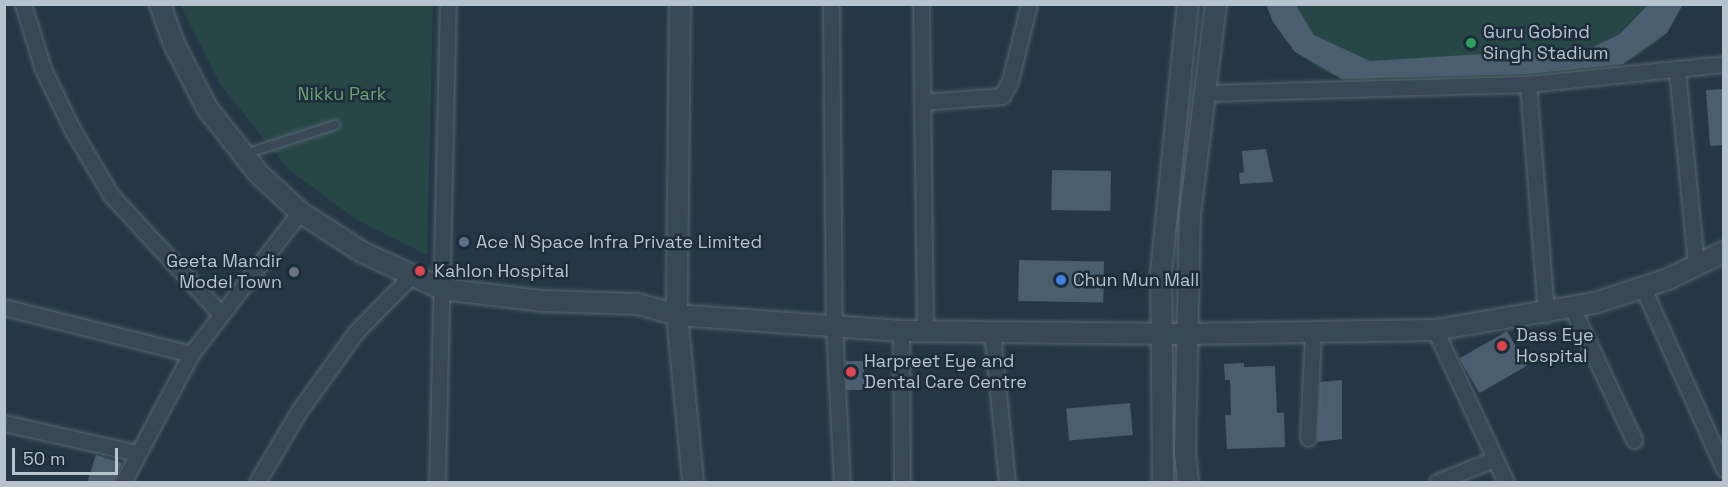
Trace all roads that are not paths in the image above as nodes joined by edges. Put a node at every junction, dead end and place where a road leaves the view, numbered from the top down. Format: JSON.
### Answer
{"nodes":[{"id":1,"x":23,"y":4,"type":"edge"},
{"id":2,"x":160,"y":4,"type":"edge"},
{"id":3,"x":448,"y":4,"type":"edge"},
{"id":4,"x":680,"y":4,"type":"edge"},
{"id":5,"x":831,"y":4,"type":"edge"},
{"id":6,"x":921,"y":4,"type":"edge"},
{"id":7,"x":1029,"y":4,"type":"edge"},
{"id":8,"x":1188,"y":4,"type":"edge"},
{"id":9,"x":1216,"y":4,"type":"edge"},
{"id":10,"x":1724,"y":64,"type":"edge"},
{"id":11,"x":1677,"y":70,"type":"junction"},
{"id":12,"x":1528,"y":84,"type":"junction"},
{"id":13,"x":1206,"y":93,"type":"junction"},
{"id":14,"x":922,"y":102,"type":"junction"},
{"id":15,"x":335,"y":125,"type":"dead end"},
{"id":16,"x":244,"y":154,"type":"junction"},
{"id":17,"x":300,"y":212,"type":"junction"},
{"id":18,"x":1724,"y":252,"type":"edge"},
{"id":19,"x":1696,"y":265,"type":"junction"},
{"id":20,"x":411,"y":276,"type":"junction"},
{"id":21,"x":1643,"y":288,"type":"junction"},
{"id":22,"x":442,"y":289,"type":"junction"},
{"id":23,"x":4,"y":307,"type":"edge"},
{"id":24,"x":1572,"y":308,"type":"junction"},
{"id":25,"x":220,"y":313,"type":"junction"},
{"id":26,"x":1546,"y":314,"type":"junction"},
{"id":27,"x":677,"y":315,"type":"junction"},
{"id":28,"x":834,"y":326,"type":"junction"},
{"id":29,"x":1435,"y":330,"type":"junction"},
{"id":30,"x":901,"y":331,"type":"junction"},
{"id":31,"x":925,"y":332,"type":"junction"},
{"id":32,"x":992,"y":332,"type":"junction"},
{"id":33,"x":1313,"y":332,"type":"junction"},
{"id":34,"x":1161,"y":333,"type":"junction"},
{"id":35,"x":1186,"y":334,"type":"junction"},
{"id":36,"x":191,"y":354,"type":"junction"},
{"id":37,"x":4,"y":423,"type":"edge"},
{"id":38,"x":1308,"y":438,"type":"dead end"},
{"id":39,"x":1634,"y":440,"type":"dead end"},
{"id":40,"x":138,"y":453,"type":"junction"},
{"id":41,"x":1494,"y":459,"type":"junction"},
{"id":42,"x":1724,"y":469,"type":"edge"},
{"id":43,"x":123,"y":483,"type":"edge"},
{"id":44,"x":257,"y":483,"type":"edge"},
{"id":45,"x":436,"y":483,"type":"edge"},
{"id":46,"x":693,"y":483,"type":"edge"},
{"id":47,"x":842,"y":483,"type":"edge"},
{"id":48,"x":902,"y":483,"type":"edge"},
{"id":49,"x":1007,"y":483,"type":"edge"},
{"id":50,"x":1163,"y":483,"type":"edge"},
{"id":51,"x":1188,"y":483,"type":"edge"},
{"id":52,"x":1437,"y":483,"type":"edge"},
{"id":53,"x":1506,"y":483,"type":"edge"}],
"edges":[{"from":1,"to":25,"type":"street"},
{"from":2,"to":16,"type":"street"},
{"from":3,"to":22,"type":"street"},
{"from":4,"to":27,"type":"street"},
{"from":5,"to":28,"type":"street"},
{"from":6,"to":14,"type":"street"},
{"from":7,"to":14,"type":"street"},
{"from":8,"to":34,"type":"street"},
{"from":9,"to":13,"type":"street"},
{"from":10,"to":11,"type":"street"},
{"from":11,"to":12,"type":"street"},
{"from":11,"to":19,"type":"street"},
{"from":12,"to":13,"type":"street"},
{"from":12,"to":26,"type":"street"},
{"from":13,"to":35,"type":"street"},
{"from":14,"to":31,"type":"street"},
{"from":15,"to":16,"type":"lane"},
{"from":16,"to":17,"type":"street"},
{"from":17,"to":20,"type":"street"},
{"from":17,"to":25,"type":"street"},
{"from":18,"to":19,"type":"street"},
{"from":19,"to":21,"type":"street"},
{"from":20,"to":22,"type":"street"},
{"from":20,"to":44,"type":"street"},
{"from":21,"to":24,"type":"street"},
{"from":21,"to":42,"type":"street"},
{"from":22,"to":27,"type":"street"},
{"from":22,"to":45,"type":"street"},
{"from":23,"to":36,"type":"street"},
{"from":24,"to":26,"type":"street"},
{"from":24,"to":39,"type":"street"},
{"from":25,"to":36,"type":"street"},
{"from":26,"to":29,"type":"street"},
{"from":27,"to":28,"type":"street"},
{"from":27,"to":46,"type":"street"},
{"from":28,"to":30,"type":"street"},
{"from":28,"to":47,"type":"street"},
{"from":29,"to":33,"type":"street"},
{"from":29,"to":41,"type":"street"},
{"from":30,"to":31,"type":"street"},
{"from":30,"to":48,"type":"street"},
{"from":31,"to":32,"type":"street"},
{"from":32,"to":34,"type":"street"},
{"from":32,"to":49,"type":"street"},
{"from":33,"to":35,"type":"street"},
{"from":33,"to":38,"type":"street"},
{"from":34,"to":35,"type":"street"},
{"from":34,"to":50,"type":"street"},
{"from":35,"to":51,"type":"street"},
{"from":36,"to":40,"type":"street"},
{"from":37,"to":40,"type":"street"},
{"from":40,"to":43,"type":"street"},
{"from":41,"to":52,"type":"street"},
{"from":41,"to":53,"type":"street"}]}
